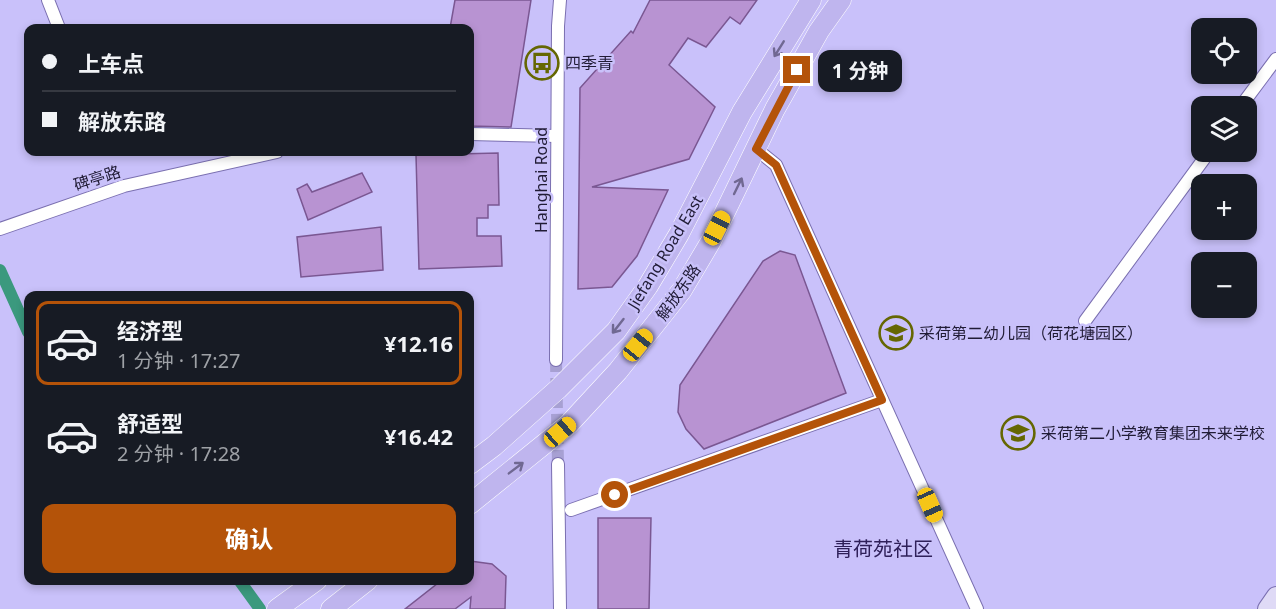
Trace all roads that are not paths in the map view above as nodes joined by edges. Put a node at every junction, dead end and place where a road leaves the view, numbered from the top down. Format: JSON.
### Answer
{"nodes":[{"id":1,"x":48,"y":0,"type":"edge"},
{"id":2,"x":560,"y":0,"type":"edge"},
{"id":3,"x":811,"y":0,"type":"edge"},
{"id":4,"x":841,"y":0,"type":"edge"},
{"id":5,"x":57,"y":24,"type":"edge"},
{"id":6,"x":1276,"y":59,"type":"edge"},
{"id":7,"x":1248,"y":96,"type":"edge"},
{"id":8,"x":474,"y":135,"type":"edge"},
{"id":9,"x":557,"y":136,"type":"junction"},
{"id":10,"x":756,"y":149,"type":"junction"},
{"id":11,"x":259,"y":156,"type":"edge"},
{"id":12,"x":1202,"y":162,"type":"edge"},
{"id":13,"x":0,"y":229,"type":"edge"},
{"id":14,"x":1085,"y":321,"type":"dead end"},
{"id":15,"x":556,"y":360,"type":"tunnel mouth"},
{"id":16,"x":882,"y":400,"type":"junction"},
{"id":17,"x":474,"y":461,"type":"edge"},
{"id":18,"x":558,"y":464,"type":"tunnel mouth"},
{"id":19,"x":474,"y":501,"type":"edge"},
{"id":20,"x":571,"y":510,"type":"dead end"},
{"id":21,"x":310,"y":585,"type":"edge"},
{"id":22,"x":362,"y":585,"type":"edge"},
{"id":23,"x":1276,"y":596,"type":"edge"},
{"id":24,"x":279,"y":608,"type":"edge"},
{"id":25,"x":331,"y":609,"type":"edge"},
{"id":26,"x":560,"y":609,"type":"edge"},
{"id":27,"x":977,"y":609,"type":"edge"},
{"id":28,"x":1267,"y":609,"type":"edge"}],
"edges":[{"from":1,"to":5,"type":"street"},
{"from":2,"to":9,"type":"street","name":"Hanghai Road"},
{"from":3,"to":17,"type":"main road","name":"Jiefang Road East","one_way":true},
{"from":4,"to":10,"type":"main road","name":"解放东路"},
{"from":6,"to":7,"type":"street"},
{"from":8,"to":9,"type":"street"},
{"from":9,"to":15,"type":"street","name":"Hanghai Road"},
{"from":10,"to":16,"type":"street"},
{"from":19,"to":10,"type":"main road","name":"解放东路","one_way":true},
{"from":11,"to":13,"type":"street","name":"碑亭路"},
{"from":12,"to":14,"type":"street"},
{"from":16,"to":20,"type":"street"},
{"from":16,"to":27,"type":"street"},
{"from":18,"to":26,"type":"street"},
{"from":21,"to":24,"type":"main road"},
{"from":22,"to":25,"type":"main road"},
{"from":23,"to":28,"type":"main road"}]}
